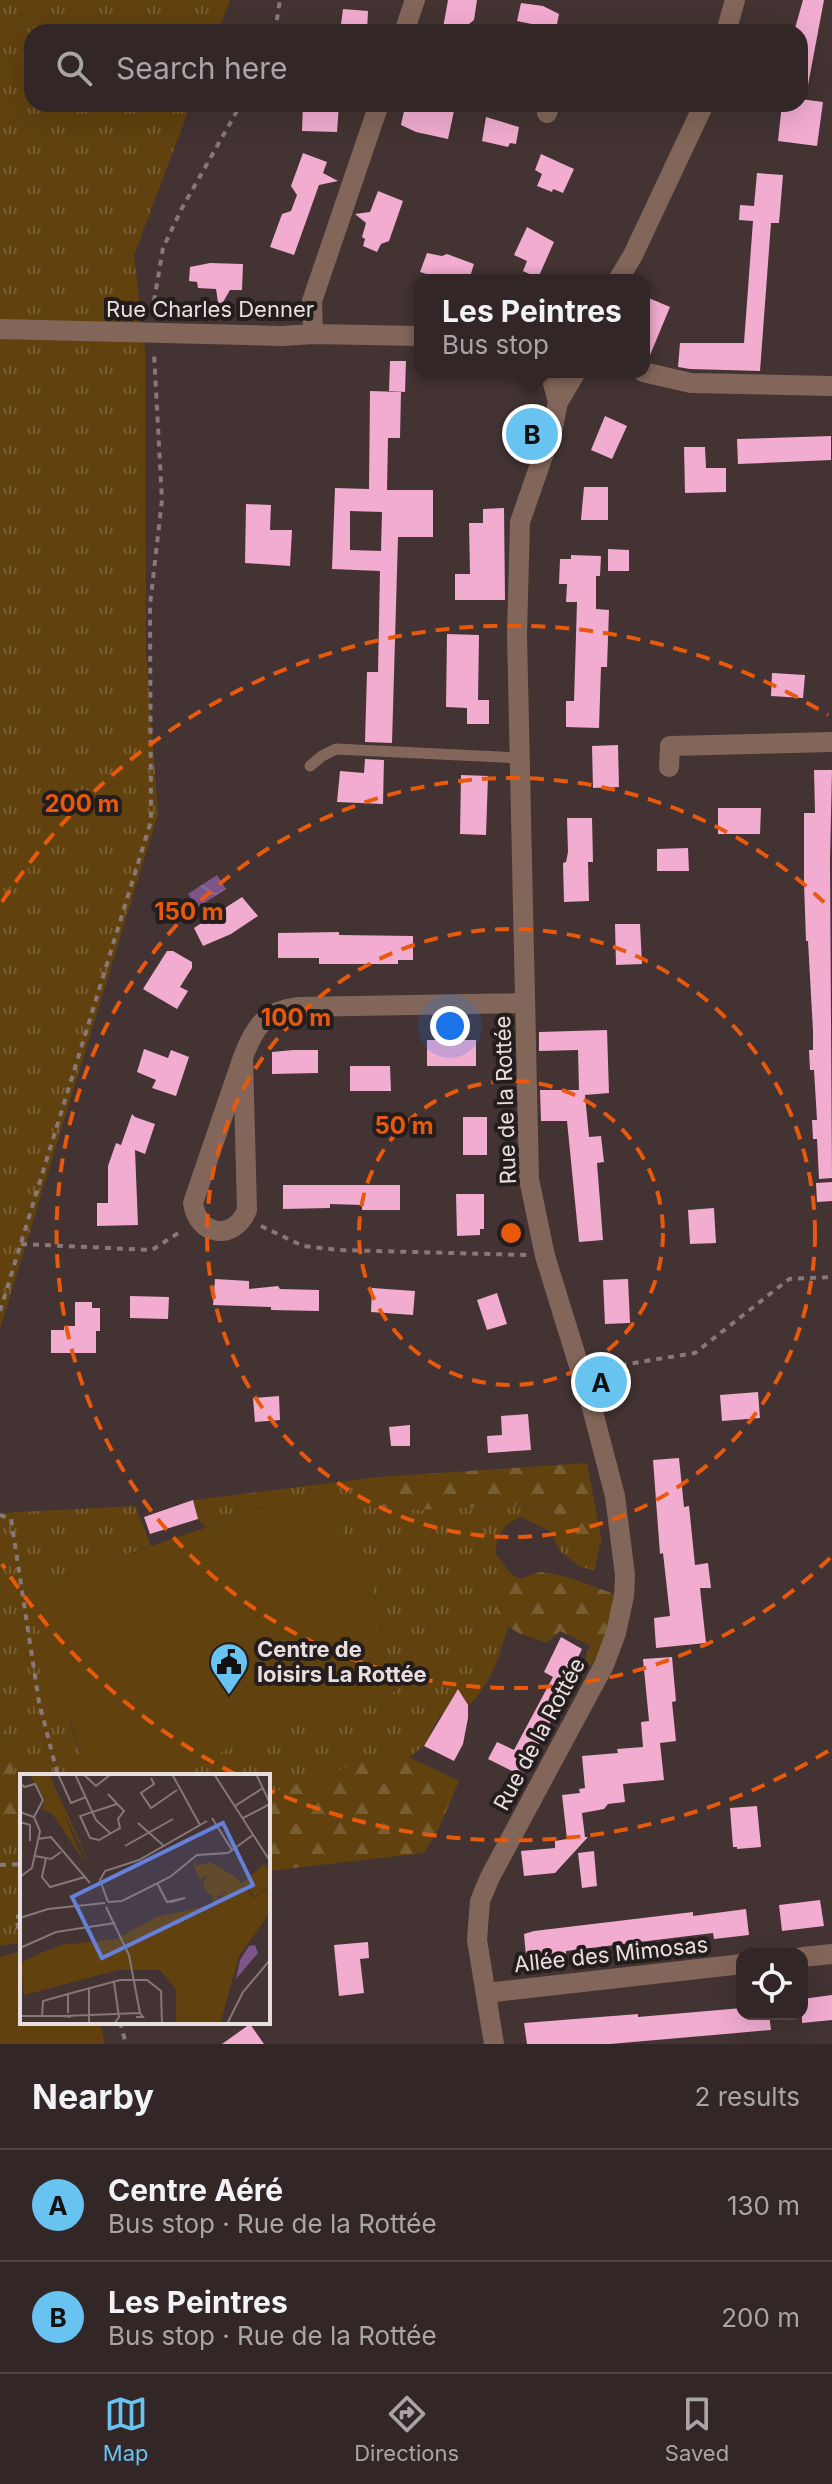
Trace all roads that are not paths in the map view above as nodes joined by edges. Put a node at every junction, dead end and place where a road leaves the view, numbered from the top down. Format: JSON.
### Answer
{"nodes":[{"id":1,"x":415,"y":0,"type":"edge"},
{"id":2,"x":735,"y":0,"type":"edge"},
{"id":3,"x":407,"y":24,"type":"edge"},
{"id":4,"x":728,"y":24,"type":"edge"},
{"id":5,"x":376,"y":112,"type":"edge"},
{"id":6,"x":700,"y":112,"type":"edge"},
{"id":7,"x":622,"y":274,"type":"edge"},
{"id":8,"x":0,"y":329,"type":"edge"},
{"id":9,"x":313,"y":334,"type":"junction"},
{"id":10,"x":414,"y":336,"type":"edge"},
{"id":11,"x":650,"y":374,"type":"edge"},
{"id":12,"x":552,"y":378,"type":"edge"},
{"id":13,"x":572,"y":378,"type":"edge"},
{"id":14,"x":832,"y":386,"type":"edge"},
{"id":15,"x":558,"y":402,"type":"junction"},
{"id":16,"x":832,"y":742,"type":"edge"},
{"id":17,"x":520,"y":758,"type":"junction"},
{"id":18,"x":310,"y":766,"type":"dead end"},
{"id":19,"x":669,"y":767,"type":"dead end"},
{"id":20,"x":525,"y":1003,"type":"junction"},
{"id":21,"x":243,"y":1057,"type":"junction"},
{"id":22,"x":832,"y":1954,"type":"edge"},
{"id":23,"x":808,"y":1956,"type":"edge"},
{"id":24,"x":736,"y":1965,"type":"edge"},
{"id":25,"x":486,"y":1993,"type":"junction"},
{"id":26,"x":494,"y":2044,"type":"edge"}],
"edges":[{"from":1,"to":3,"type":"street"},
{"from":2,"to":4,"type":"street"},
{"from":5,"to":9,"type":"street"},
{"from":6,"to":7,"type":"street"},
{"from":8,"to":9,"type":"street","name":"Rue Charles Denner"},
{"from":9,"to":10,"type":"street","name":"Rue Charles Denner"},
{"from":11,"to":14,"type":"street"},
{"from":12,"to":15,"type":"street","name":"Rue de la Rottée"},
{"from":13,"to":15,"type":"street","name":"Rue de la Rottée"},
{"from":15,"to":17,"type":"street","name":"Rue de la Rottée"},
{"from":16,"to":19,"type":"street"},
{"from":17,"to":18,"type":"lane"},
{"from":17,"to":20,"type":"street","name":"Rue de la Rottée"},
{"from":20,"to":21,"type":"street"},
{"from":20,"to":25,"type":"street","name":"Rue de la Rottée"},
{"from":21,"to":21,"type":"street"},
{"from":22,"to":23,"type":"street"},
{"from":24,"to":25,"type":"street","name":"Allée des Mimosas"},
{"from":25,"to":26,"type":"street","name":"Rue de la Rottée"}]}
